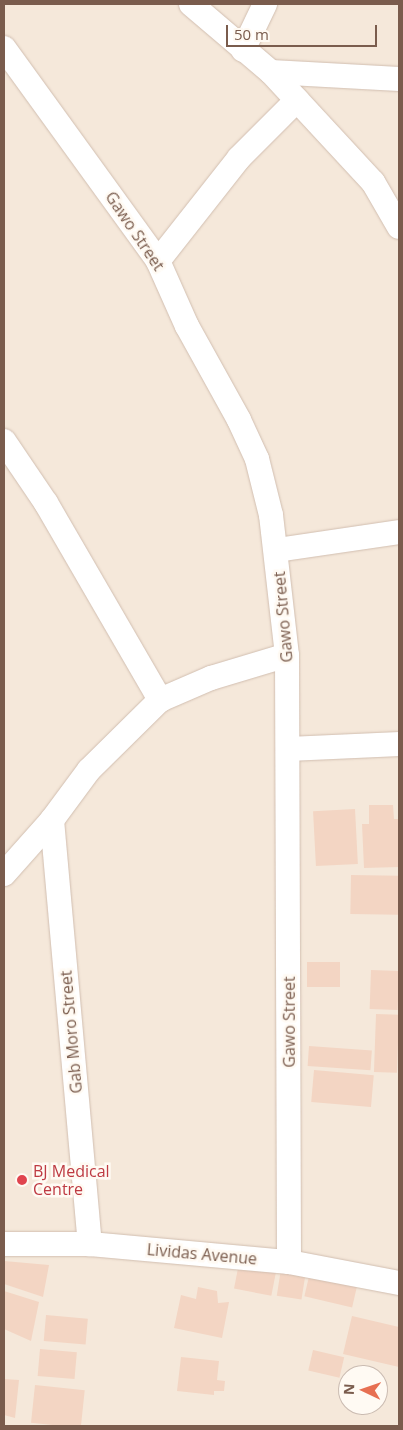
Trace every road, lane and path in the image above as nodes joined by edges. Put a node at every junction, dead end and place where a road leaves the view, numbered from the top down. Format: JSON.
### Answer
{"nodes":[{"id":1,"x":191,"y":4,"type":"edge"},
{"id":2,"x":265,"y":4,"type":"edge"},
{"id":3,"x":4,"y":48,"type":"edge"},
{"id":4,"x":244,"y":50,"type":"junction"},
{"id":5,"x":271,"y":72,"type":"junction"},
{"id":6,"x":399,"y":79,"type":"edge"},
{"id":7,"x":297,"y":100,"type":"junction"},
{"id":8,"x":399,"y":227,"type":"edge"},
{"id":9,"x":158,"y":261,"type":"junction"},
{"id":10,"x":4,"y":441,"type":"edge"},
{"id":11,"x":399,"y":532,"type":"edge"},
{"id":12,"x":277,"y":550,"type":"junction"},
{"id":13,"x":287,"y":655,"type":"junction"},
{"id":14,"x":160,"y":700,"type":"junction"},
{"id":15,"x":399,"y":744,"type":"edge"},
{"id":16,"x":289,"y":749,"type":"junction"},
{"id":17,"x":52,"y":820,"type":"junction"},
{"id":18,"x":4,"y":874,"type":"edge"},
{"id":19,"x":4,"y":1244,"type":"edge"},
{"id":20,"x":90,"y":1244,"type":"junction"},
{"id":21,"x":289,"y":1262,"type":"junction"},
{"id":22,"x":399,"y":1283,"type":"edge"}],
"edges":[{"from":1,"to":4,"type":"street"},
{"from":2,"to":4,"type":"street"},
{"from":3,"to":9,"type":"street","name":"Gawo Street"},
{"from":4,"to":5,"type":"street"},
{"from":5,"to":6,"type":"street"},
{"from":5,"to":7,"type":"street"},
{"from":7,"to":8,"type":"street"},
{"from":7,"to":9,"type":"street"},
{"from":9,"to":12,"type":"street","name":"Gawo Street"},
{"from":10,"to":14,"type":"street"},
{"from":11,"to":12,"type":"street"},
{"from":12,"to":13,"type":"street","name":"Gawo Street"},
{"from":13,"to":14,"type":"street"},
{"from":13,"to":16,"type":"street","name":"Gawo Street"},
{"from":14,"to":17,"type":"street"},
{"from":15,"to":16,"type":"street"},
{"from":16,"to":21,"type":"street","name":"Gawo Street"},
{"from":17,"to":18,"type":"street"},
{"from":17,"to":20,"type":"street","name":"Gab Moro Street"},
{"from":19,"to":20,"type":"street","name":"Lividas Avenue"},
{"from":20,"to":21,"type":"street","name":"Lividas Avenue"},
{"from":21,"to":22,"type":"street","name":"Lividas Avenue"}]}
